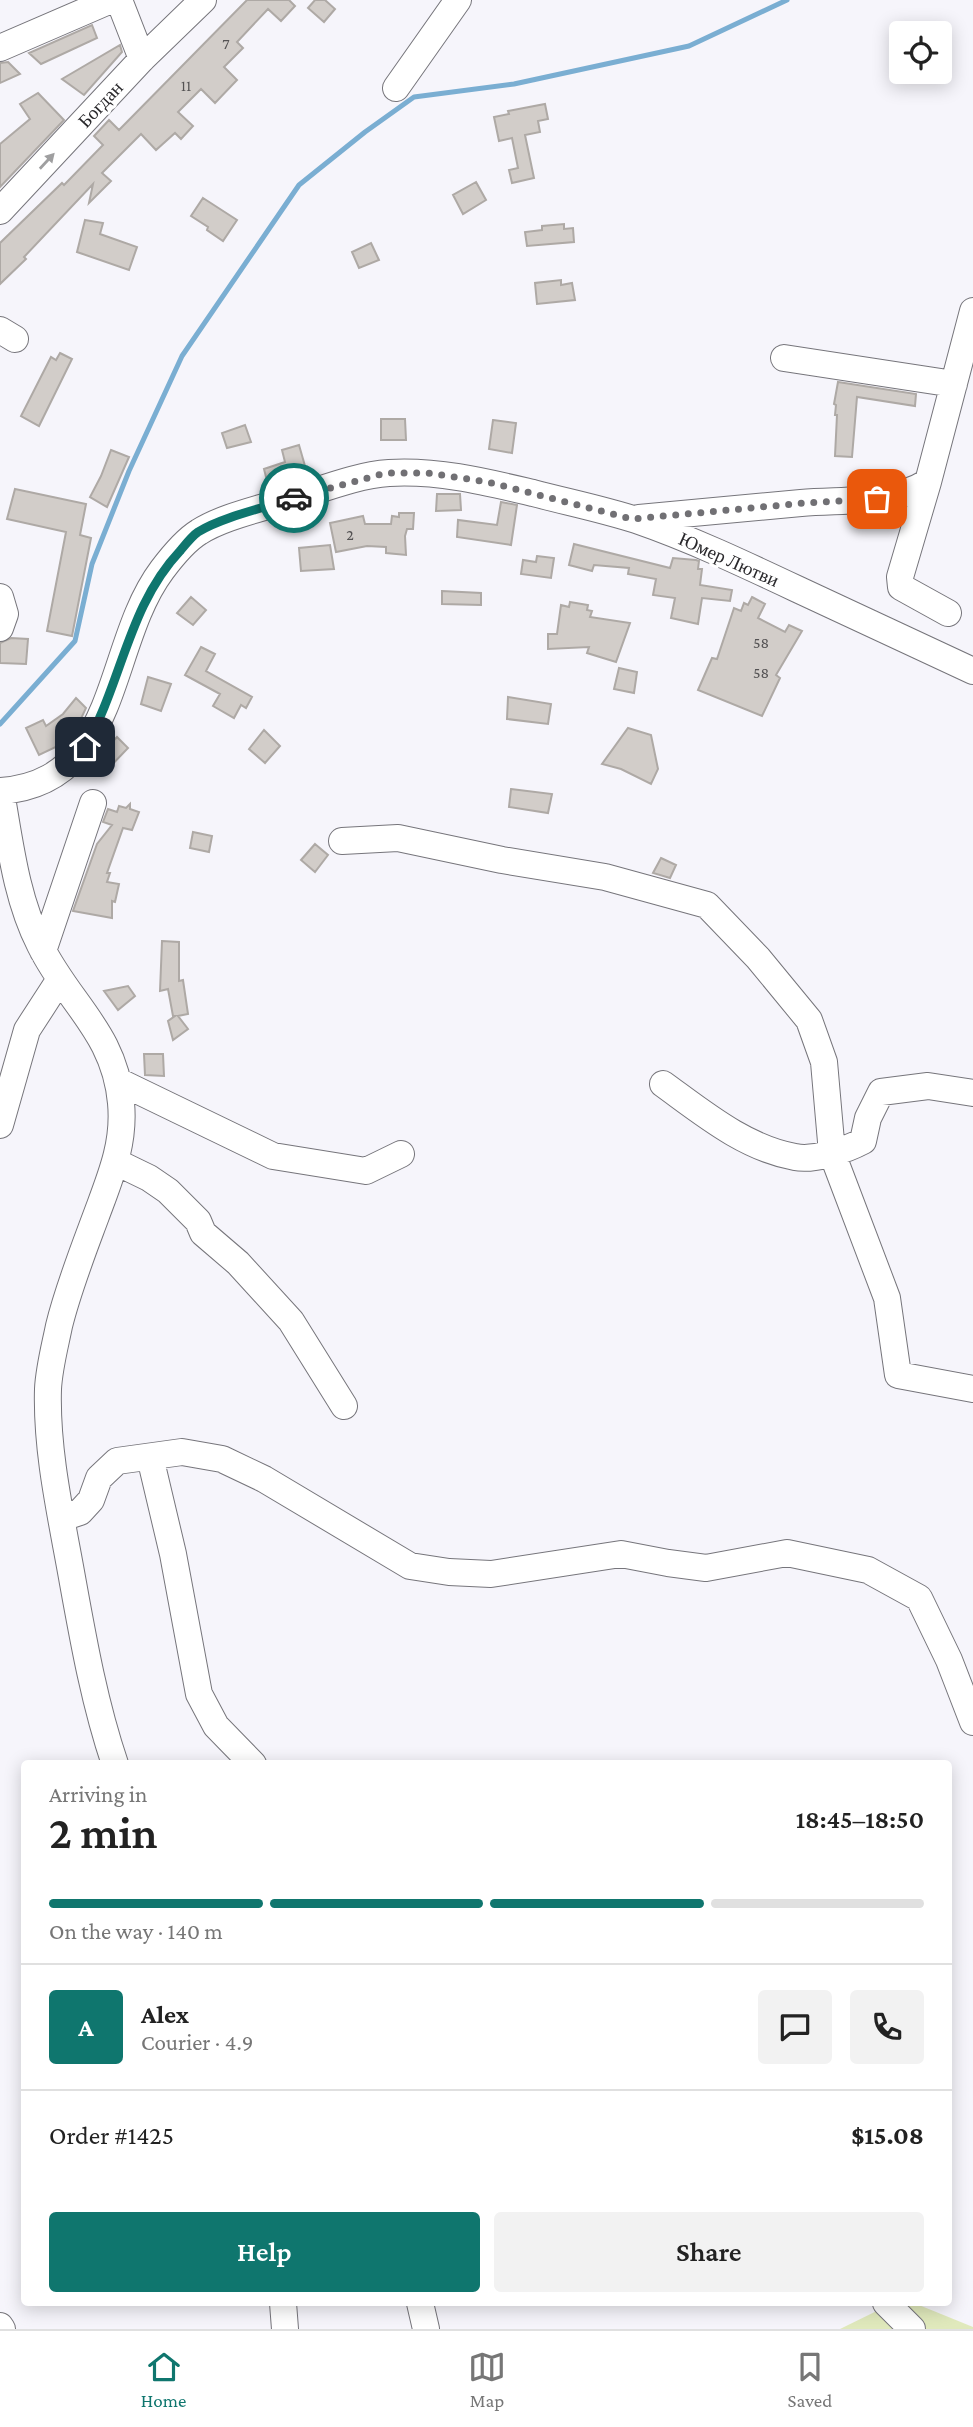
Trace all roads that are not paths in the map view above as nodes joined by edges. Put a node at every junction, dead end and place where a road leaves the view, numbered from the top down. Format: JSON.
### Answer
{"nodes":[{"id":1,"x":111,"y":0,"type":"edge"},
{"id":2,"x":119,"y":0,"type":"edge"},
{"id":3,"x":203,"y":0,"type":"edge"},
{"id":4,"x":458,"y":0,"type":"edge"},
{"id":5,"x":0,"y":48,"type":"edge"},
{"id":6,"x":142,"y":60,"type":"junction"},
{"id":7,"x":396,"y":88,"type":"dead end"},
{"id":8,"x":0,"y":211,"type":"edge"},
{"id":9,"x":973,"y":311,"type":"edge"},
{"id":10,"x":784,"y":358,"type":"dead end"},
{"id":11,"x":954,"y":384,"type":"junction"},
{"id":12,"x":928,"y":482,"type":"junction"},
{"id":13,"x":632,"y":519,"type":"junction"},
{"id":14,"x":0,"y":597,"type":"edge"},
{"id":15,"x":948,"y":613,"type":"dead end"},
{"id":16,"x":0,"y":628,"type":"edge"},
{"id":17,"x":973,"y":671,"type":"edge"},
{"id":18,"x":1,"y":792,"type":"edge"},
{"id":19,"x":93,"y":803,"type":"dead end"},
{"id":20,"x":342,"y":841,"type":"dead end"},
{"id":21,"x":43,"y":951,"type":"junction"},
{"id":22,"x":60,"y":979,"type":"junction"},
{"id":23,"x":118,"y":1081,"type":"junction"},
{"id":24,"x":663,"y":1084,"type":"dead end"},
{"id":25,"x":973,"y":1093,"type":"edge"},
{"id":26,"x":0,"y":1125,"type":"edge"},
{"id":27,"x":832,"y":1153,"type":"junction"},
{"id":28,"x":401,"y":1154,"type":"dead end"},
{"id":29,"x":116,"y":1163,"type":"junction"},
{"id":30,"x":973,"y":1389,"type":"edge"},
{"id":31,"x":344,"y":1406,"type":"dead end"},
{"id":32,"x":150,"y":1457,"type":"junction"},
{"id":33,"x":62,"y":1518,"type":"junction"},
{"id":34,"x":973,"y":1722,"type":"edge"},
{"id":35,"x":113,"y":1760,"type":"edge"},
{"id":36,"x":249,"y":1760,"type":"edge"},
{"id":37,"x":283,"y":2306,"type":"edge"},
{"id":38,"x":421,"y":2306,"type":"edge"},
{"id":39,"x":889,"y":2306,"type":"edge"},
{"id":40,"x":285,"y":2329,"type":"edge"},
{"id":41,"x":426,"y":2329,"type":"edge"},
{"id":42,"x":912,"y":2329,"type":"edge"}],
"edges":[{"from":1,"to":5,"type":"street"},
{"from":2,"to":6,"type":"street"},
{"from":3,"to":6,"type":"street","name":"Богдан"},
{"from":4,"to":7,"type":"street"},
{"from":8,"to":6,"type":"street","name":"Богдан","one_way":true},
{"from":9,"to":11,"type":"street"},
{"from":10,"to":11,"type":"street"},
{"from":11,"to":12,"type":"street"},
{"from":12,"to":13,"type":"street"},
{"from":12,"to":15,"type":"street"},
{"from":13,"to":17,"type":"street","name":"Юмер Лютви"},
{"from":13,"to":18,"type":"street","name":"Юмер Лютви"},
{"from":14,"to":16,"type":"street"},
{"from":18,"to":21,"type":"street"},
{"from":19,"to":21,"type":"street"},
{"from":20,"to":27,"type":"street"},
{"from":21,"to":22,"type":"street"},
{"from":22,"to":23,"type":"street"},
{"from":22,"to":26,"type":"street"},
{"from":23,"to":28,"type":"street"},
{"from":23,"to":29,"type":"street"},
{"from":24,"to":27,"type":"street"},
{"from":25,"to":27,"type":"street"},
{"from":27,"to":30,"type":"street"},
{"from":29,"to":31,"type":"street"},
{"from":29,"to":33,"type":"street"},
{"from":32,"to":33,"type":"street"},
{"from":32,"to":34,"type":"street"},
{"from":32,"to":36,"type":"street"},
{"from":33,"to":35,"type":"street"},
{"from":37,"to":40,"type":"street"},
{"from":38,"to":41,"type":"street"},
{"from":39,"to":42,"type":"street"}]}
